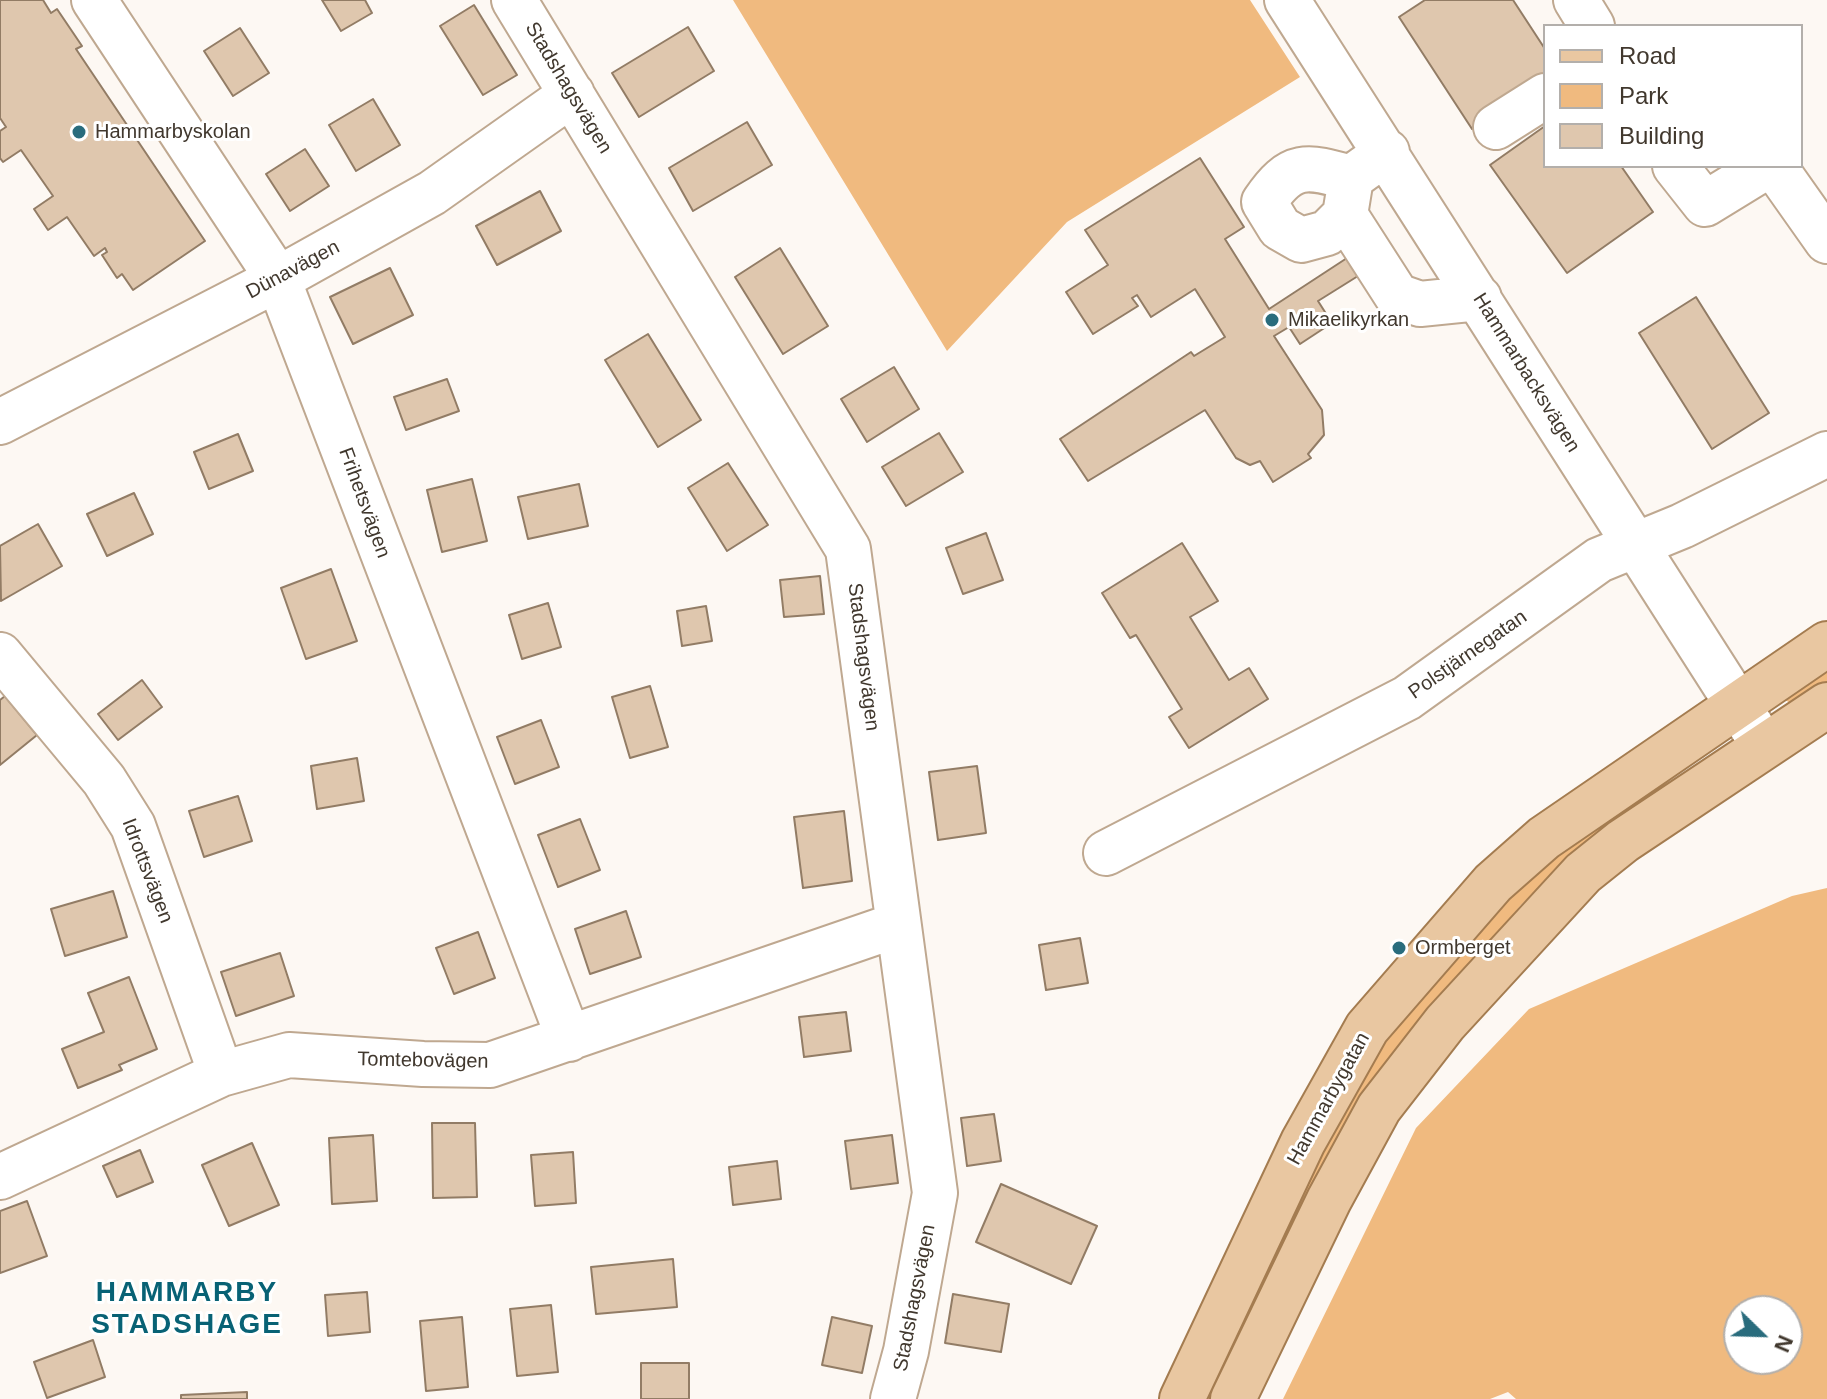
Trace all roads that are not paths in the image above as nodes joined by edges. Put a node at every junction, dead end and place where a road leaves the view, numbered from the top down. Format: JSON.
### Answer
{"nodes":[{"id":1,"x":94,"y":0,"type":"edge"},
{"id":2,"x":514,"y":0,"type":"edge"},
{"id":3,"x":1576,"y":0,"type":"edge"},
{"id":4,"x":1299,"y":4,"type":"edge"},
{"id":5,"x":1591,"y":24,"type":"edge"},
{"id":6,"x":572,"y":94,"type":"junction"},
{"id":7,"x":1543,"y":97,"type":"edge"},
{"id":8,"x":1496,"y":127,"type":"dead end"},
{"id":9,"x":1387,"y":152,"type":"junction"},
{"id":10,"x":1677,"y":168,"type":"edge"},
{"id":11,"x":1764,"y":168,"type":"edge"},
{"id":12,"x":1775,"y":168,"type":"edge"},
{"id":13,"x":1827,"y":241,"type":"edge"},
{"id":14,"x":278,"y":279,"type":"junction"},
{"id":15,"x":1479,"y":298,"type":"junction"},
{"id":16,"x":0,"y":422,"type":"edge"},
{"id":17,"x":1827,"y":454,"type":"edge"},
{"id":18,"x":1634,"y":545,"type":"junction"},
{"id":19,"x":1827,"y":644,"type":"edge"},
{"id":20,"x":0,"y":655,"type":"edge"},
{"id":21,"x":1735,"y":705,"type":"junction"},
{"id":22,"x":1827,"y":705,"type":"edge"},
{"id":23,"x":1764,"y":746,"type":"junction"},
{"id":24,"x":1106,"y":853,"type":"dead end"},
{"id":25,"x":897,"y":925,"type":"junction"},
{"id":26,"x":569,"y":1039,"type":"junction"},
{"id":27,"x":221,"y":1074,"type":"junction"},
{"id":28,"x":0,"y":1177,"type":"edge"},
{"id":29,"x":893,"y":1399,"type":"edge"},
{"id":30,"x":1182,"y":1399,"type":"edge"},
{"id":31,"x":1233,"y":1399,"type":"edge"}],
"edges":[{"from":1,"to":14,"type":"street","name":"Frihetsvägen"},
{"from":2,"to":6,"type":"street","name":"Stadshagsvägen"},
{"from":3,"to":5,"type":"street"},
{"from":4,"to":9,"type":"street","name":"Hammarbacksvägen"},
{"from":6,"to":14,"type":"street","name":"Dünavägen"},
{"from":6,"to":25,"type":"street","name":"Stadshagsvägen"},
{"from":7,"to":8,"type":"street"},
{"from":9,"to":15,"type":"street","name":"Hammarbacksvägen"},
{"from":9,"to":15,"type":"street"},
{"from":10,"to":11,"type":"street"},
{"from":12,"to":13,"type":"street"},
{"from":14,"to":16,"type":"street","name":"Dünavägen"},
{"from":14,"to":26,"type":"street","name":"Frihetsvägen"},
{"from":15,"to":18,"type":"street","name":"Hammarbacksvägen"},
{"from":17,"to":18,"type":"street","name":"Polstjärnegatan"},
{"from":18,"to":21,"type":"street","name":"Hammarbacksvägen"},
{"from":18,"to":24,"type":"street","name":"Polstjärnegatan"},
{"from":19,"to":21,"type":"main road","name":"Hammarbygatan"},
{"from":20,"to":27,"type":"street","name":"Idrottsvägen"},
{"from":21,"to":23,"type":"street","name":"Hammarbacksvägen"},
{"from":21,"to":30,"type":"main road","name":"Hammarbygatan"},
{"from":22,"to":23,"type":"main road"},
{"from":23,"to":31,"type":"main road"},
{"from":25,"to":26,"type":"street","name":"Tomtebovägen"},
{"from":25,"to":29,"type":"street","name":"Stadshagsvägen"},
{"from":26,"to":27,"type":"street","name":"Tomtebovägen"},
{"from":27,"to":28,"type":"street","name":"Tomtebovägen"}]}
